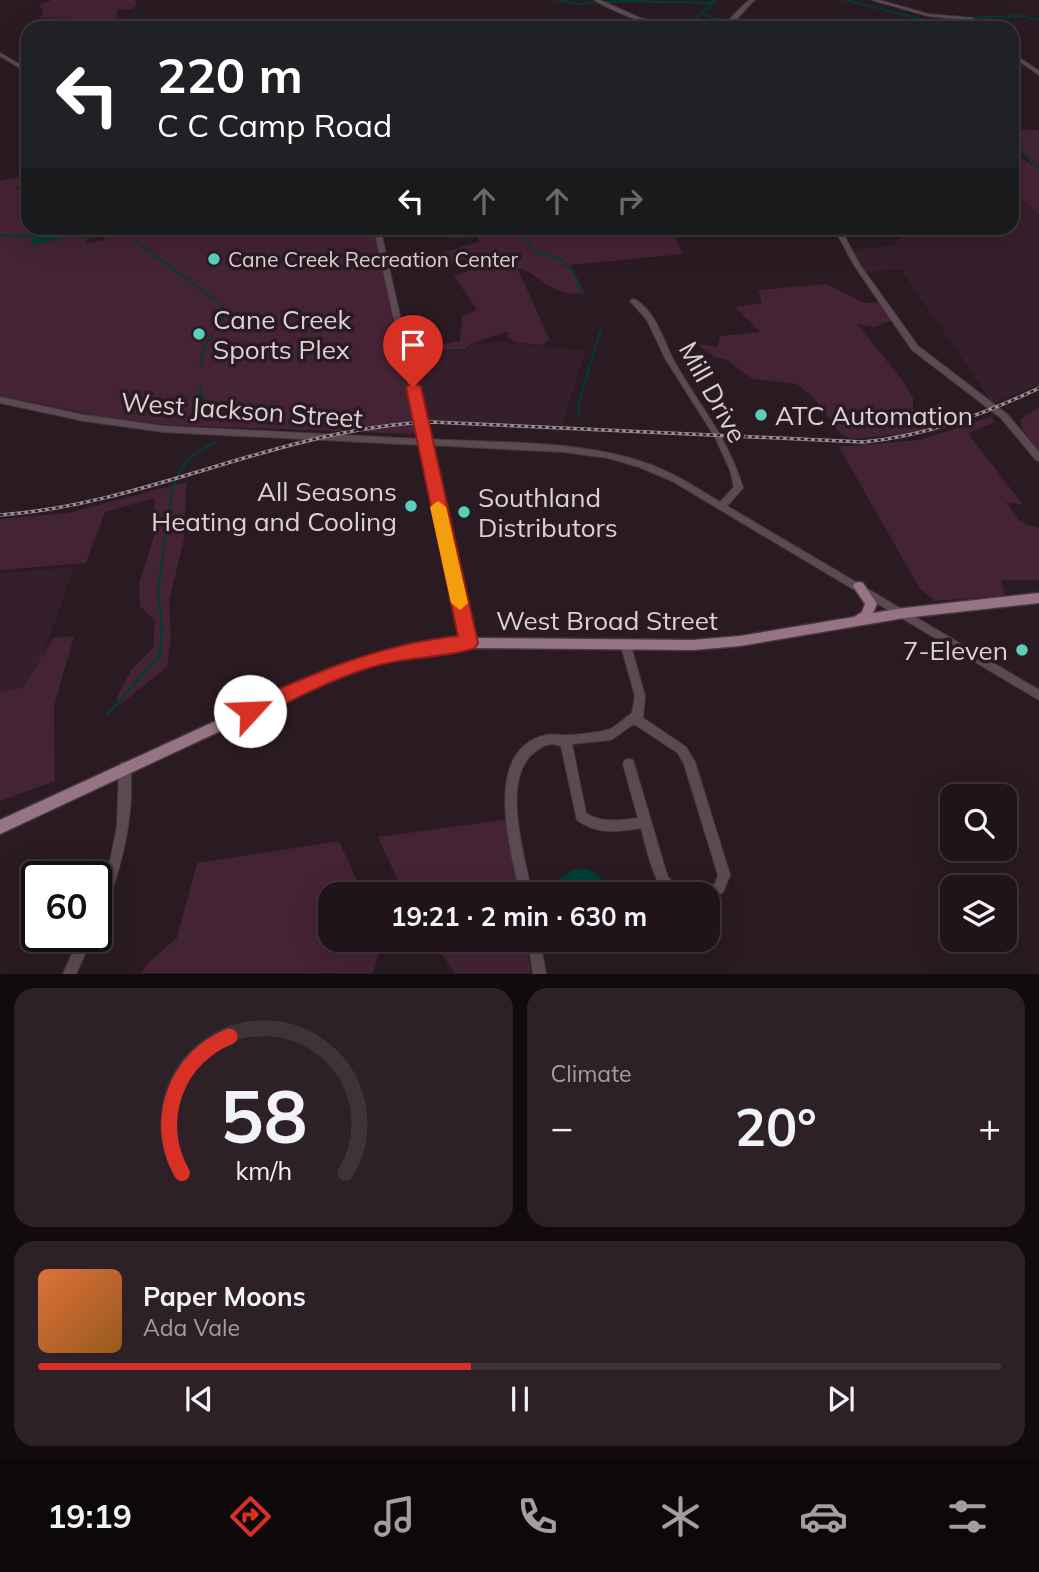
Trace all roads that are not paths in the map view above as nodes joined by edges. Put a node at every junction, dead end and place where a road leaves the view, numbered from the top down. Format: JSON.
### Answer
{"nodes":[{"id":1,"x":596,"y":0,"type":"edge"},
{"id":2,"x":753,"y":0,"type":"edge"},
{"id":3,"x":874,"y":0,"type":"edge"},
{"id":4,"x":649,"y":21,"type":"edge"},
{"id":5,"x":732,"y":21,"type":"edge"},
{"id":6,"x":974,"y":21,"type":"edge"},
{"id":7,"x":0,"y":54,"type":"edge"},
{"id":8,"x":1019,"y":59,"type":"edge"},
{"id":9,"x":21,"y":67,"type":"edge"},
{"id":10,"x":1039,"y":73,"type":"edge"},
{"id":11,"x":379,"y":235,"type":"edge"},
{"id":12,"x":841,"y":235,"type":"edge"},
{"id":13,"x":634,"y":301,"type":"dead end"},
{"id":14,"x":0,"y":400,"type":"edge"},
{"id":15,"x":424,"y":443,"type":"junction"},
{"id":16,"x":1039,"y":457,"type":"edge"},
{"id":17,"x":722,"y":505,"type":"junction"},
{"id":18,"x":859,"y":586,"type":"junction"},
{"id":19,"x":1039,"y":598,"type":"edge"},
{"id":20,"x":904,"y":613,"type":"junction"},
{"id":21,"x":856,"y":621,"type":"junction"},
{"id":22,"x":468,"y":643,"type":"junction"},
{"id":23,"x":626,"y":646,"type":"junction"},
{"id":24,"x":1039,"y":695,"type":"edge"},
{"id":25,"x":637,"y":716,"type":"junction"},
{"id":26,"x":563,"y":740,"type":"junction"},
{"id":27,"x":629,"y":764,"type":"dead end"},
{"id":28,"x":125,"y":767,"type":"junction"},
{"id":29,"x":645,"y":822,"type":"junction"},
{"id":30,"x":0,"y":827,"type":"edge"},
{"id":31,"x":112,"y":880,"type":"edge"},
{"id":32,"x":524,"y":882,"type":"edge"},
{"id":33,"x":664,"y":882,"type":"edge"},
{"id":34,"x":720,"y":885,"type":"edge"},
{"id":35,"x":79,"y":952,"type":"edge"},
{"id":36,"x":536,"y":952,"type":"edge"},
{"id":37,"x":69,"y":974,"type":"edge"},
{"id":38,"x":540,"y":974,"type":"edge"}],
"edges":[{"from":1,"to":4,"type":"street"},
{"from":2,"to":5,"type":"street"},
{"from":3,"to":6,"type":"street"},
{"from":7,"to":9,"type":"street"},
{"from":8,"to":10,"type":"street"},
{"from":11,"to":15,"type":"street"},
{"from":12,"to":16,"type":"street"},
{"from":13,"to":17,"type":"street","name":"Mill Drive"},
{"from":14,"to":15,"type":"street","name":"West Jackson Street"},
{"from":15,"to":17,"type":"street","name":"West Jackson Street"},
{"from":15,"to":22,"type":"street"},
{"from":17,"to":18,"type":"street","name":"West Jackson Street"},
{"from":18,"to":20,"type":"street","name":"West Jackson Street"},
{"from":18,"to":21,"type":"main road"},
{"from":19,"to":20,"type":"main road","name":"West Broad Street"},
{"from":20,"to":21,"type":"main road","name":"West Broad Street"},
{"from":20,"to":24,"type":"street","name":"West Jackson Street"},
{"from":21,"to":23,"type":"main road","name":"West Broad Street"},
{"from":22,"to":23,"type":"main road","name":"West Broad Street"},
{"from":22,"to":28,"type":"main road","name":"West Broad Street"},
{"from":23,"to":25,"type":"street"},
{"from":25,"to":26,"type":"street"},
{"from":25,"to":34,"type":"street"},
{"from":26,"to":29,"type":"street"},
{"from":26,"to":32,"type":"street"},
{"from":27,"to":29,"type":"street"},
{"from":28,"to":30,"type":"main road","name":"West Broad Street"},
{"from":28,"to":31,"type":"street"},
{"from":29,"to":33,"type":"street"},
{"from":35,"to":37,"type":"street"},
{"from":36,"to":38,"type":"street"}]}
